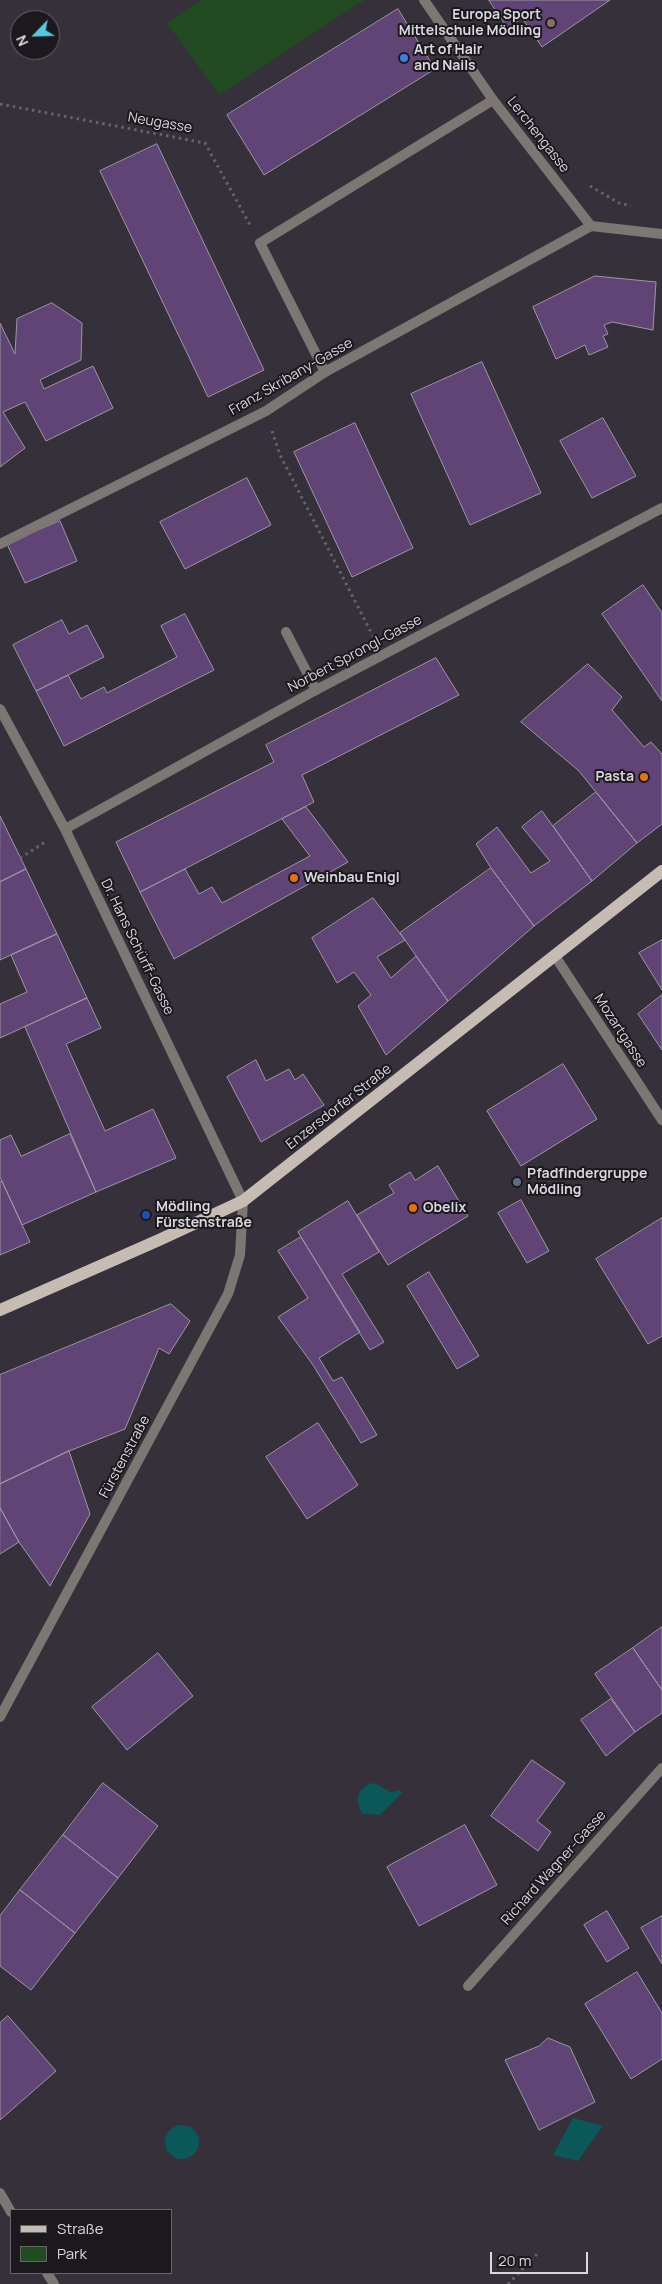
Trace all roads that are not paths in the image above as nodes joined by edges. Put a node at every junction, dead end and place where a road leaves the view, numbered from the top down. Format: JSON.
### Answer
{"nodes":[{"id":1,"x":424,"y":0,"type":"edge"},
{"id":2,"x":493,"y":100,"type":"junction"},
{"id":3,"x":591,"y":226,"type":"junction"},
{"id":4,"x":662,"y":234,"type":"edge"},
{"id":5,"x":325,"y":372,"type":"junction"},
{"id":6,"x":662,"y":508,"type":"edge"},
{"id":7,"x":0,"y":544,"type":"edge"},
{"id":8,"x":286,"y":632,"type":"dead end"},
{"id":9,"x":316,"y":690,"type":"junction"},
{"id":10,"x":0,"y":709,"type":"edge"},
{"id":11,"x":65,"y":829,"type":"junction"},
{"id":12,"x":662,"y":871,"type":"edge"},
{"id":13,"x":555,"y":956,"type":"junction"},
{"id":14,"x":662,"y":1120,"type":"edge"},
{"id":15,"x":243,"y":1201,"type":"junction"},
{"id":16,"x":0,"y":1310,"type":"edge"},
{"id":17,"x":0,"y":1717,"type":"edge"},
{"id":18,"x":662,"y":1768,"type":"edge"},
{"id":19,"x":468,"y":1986,"type":"dead end"},
{"id":20,"x":0,"y":2193,"type":"edge"},
{"id":21,"x":10,"y":2210,"type":"edge"}],
"edges":[{"from":1,"to":2,"type":"street","name":"Lerchengasse"},
{"from":2,"to":3,"type":"street","name":"Lerchengasse"},
{"from":2,"to":5,"type":"street"},
{"from":3,"to":4,"type":"street"},
{"from":3,"to":5,"type":"street","name":"Franz Skribany-Gasse"},
{"from":5,"to":7,"type":"street","name":"Franz Skribany-Gasse"},
{"from":6,"to":9,"type":"street","name":"Norbert Sprongl-Gasse"},
{"from":8,"to":9,"type":"street"},
{"from":9,"to":11,"type":"street","name":"Norbert Sprongl-Gasse"},
{"from":10,"to":11,"type":"street","name":"Dr. Hans Schürff-Gasse"},
{"from":11,"to":15,"type":"street","name":"Dr. Hans Schürff-Gasse"},
{"from":12,"to":13,"type":"main road","name":"Enzersdorfer Straße"},
{"from":13,"to":14,"type":"street","name":"Mozartgasse"},
{"from":13,"to":15,"type":"main road","name":"Enzersdorfer Straße"},
{"from":15,"to":16,"type":"main road","name":"Enzersdorfer Straße"},
{"from":15,"to":17,"type":"street","name":"Fürstenstraße"},
{"from":18,"to":19,"type":"street","name":"Richard Wagner-Gasse"},
{"from":20,"to":21,"type":"street"}]}
